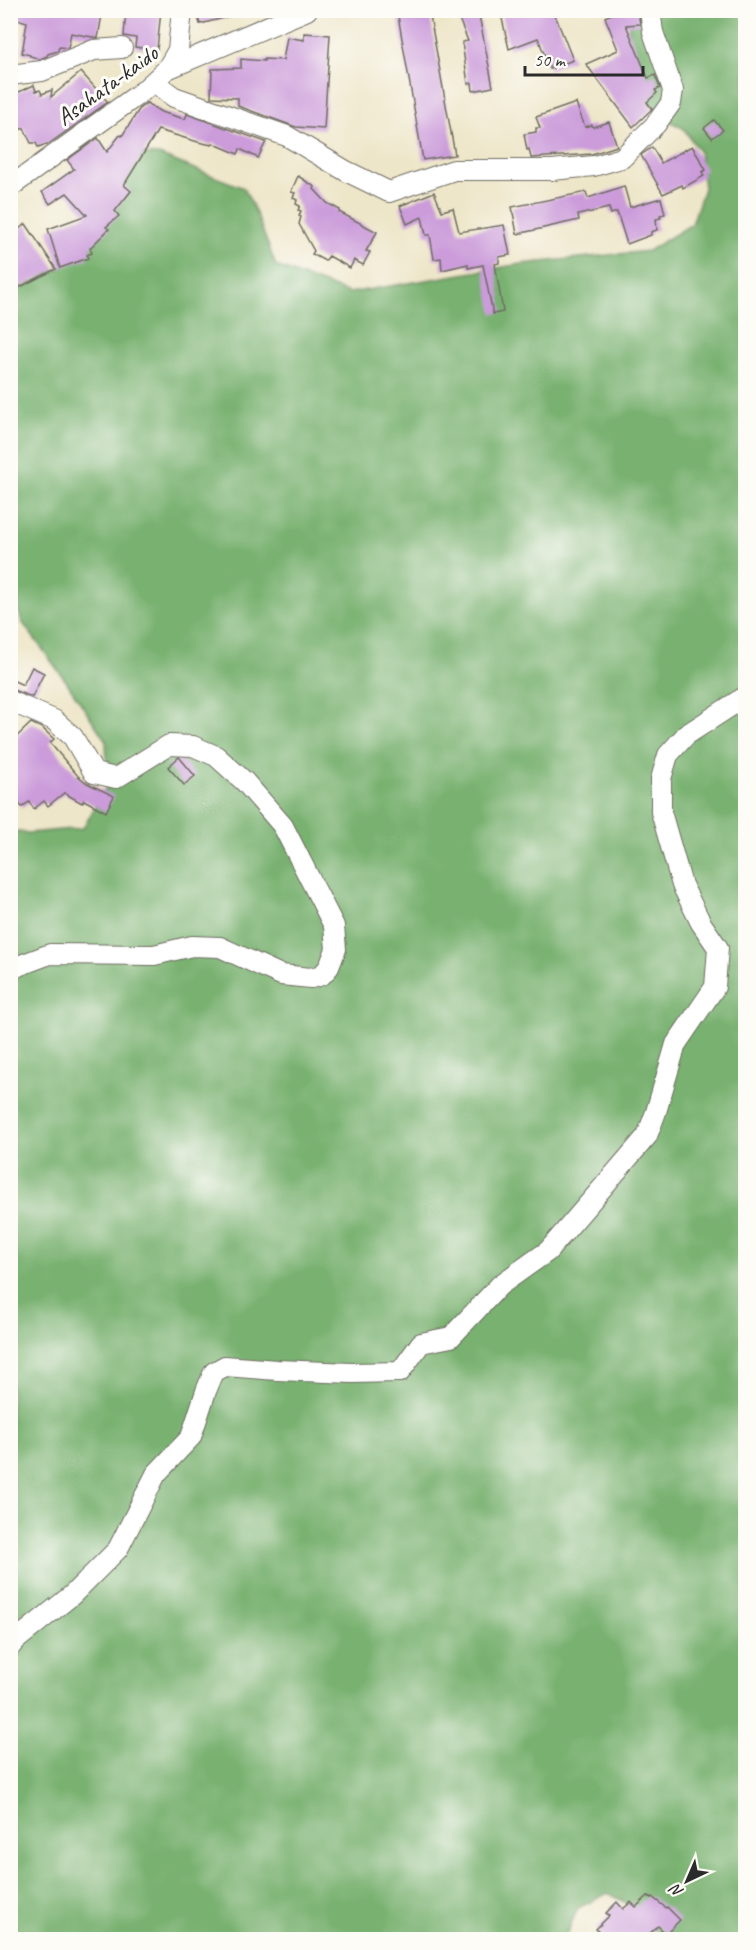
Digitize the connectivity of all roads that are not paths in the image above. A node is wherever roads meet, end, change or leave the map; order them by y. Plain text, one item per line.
1 (182, 10) edge
2 (307, 10) edge
3 (650, 10) edge
4 (122, 48) dead end
5 (10, 75) edge
6 (160, 75) junction
7 (10, 187) edge
8 (746, 696) edge
9 (10, 701) edge
10 (10, 972) edge
11 (10, 1647) edge

1 - 6 street
2 - 6 street, Asahata-kaido
3 - 6 street
4 - 5 street
6 - 7 street, Asahata-kaido
8 - 11 street
9 - 10 street

